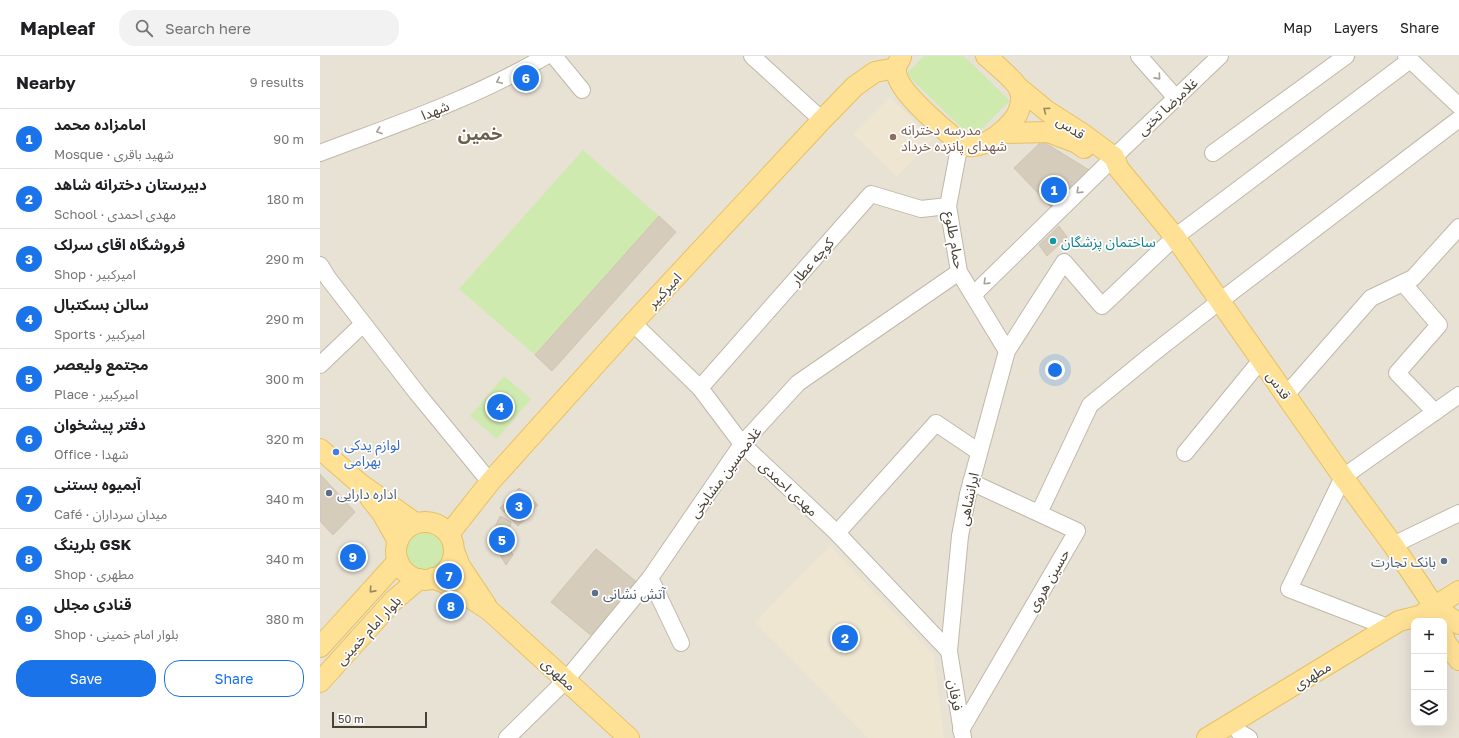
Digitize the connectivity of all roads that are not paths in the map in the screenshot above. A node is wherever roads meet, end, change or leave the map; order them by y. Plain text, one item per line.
1 (546, 56) edge
2 (554, 56) edge
3 (752, 56) edge
4 (986, 56) edge
5 (1139, 56) edge
6 (1220, 56) edge
7 (1346, 56) edge
8 (1408, 58) edge
9 (522, 62) edge
10 (899, 62) edge
11 (1019, 88) junction
12 (582, 90) dead end
13 (1176, 98) junction
14 (1459, 106) edge
15 (1459, 119) edge
16 (822, 120) junction
17 (1000, 133) junction
18 (960, 142) junction
19 (320, 153) edge
20 (1213, 154) dead end
21 (1113, 163) junction
22 (948, 206) junction
23 (1459, 227) edge
24 (1175, 237) junction
25 (320, 265) edge
26 (959, 272) junction
27 (1403, 283) junction
28 (973, 295) junction
29 (1220, 301) junction
30 (633, 323) junction
31 (363, 324) junction
32 (1007, 351) junction
33 (1261, 360) junction
34 (320, 365) edge
35 (700, 388) junction
36 (1286, 395) junction
37 (1459, 395) edge
38 (1435, 412) junction
39 (742, 444) junction
40 (320, 449) edge
41 (979, 452) junction
42 (1185, 453) dead end
43 (1344, 477) junction
44 (490, 482) junction
45 (971, 482) junction
46 (359, 484) junction
47 (1039, 513) junction
48 (1459, 513) edge
49 (415, 523) junction
50 (837, 533) junction
51 (398, 541) junction
52 (451, 542) junction
53 (1393, 545) junction
54 (398, 561) junction
55 (650, 578) junction
56 (426, 579) junction
57 (1459, 591) edge
58 (490, 610) junction
59 (1424, 617) edge
60 (1459, 624) edge
61 (1390, 628) junction
62 (681, 643) dead end
63 (1447, 645) edge
64 (320, 647) edge
65 (949, 651) junction
66 (1459, 660) edge
67 (566, 680) junction
68 (320, 682) edge
69 (1237, 733) edge
70 (962, 734) edge
71 (507, 738) edge
72 (629, 738) edge
73 (1208, 738) edge

1 - 9 street, شهدا
2 - 12 street
3 - 16 street
4 - 11 main road, قدس
5 -> 13 street
6 - 13 street, غلامرضا تختی
7 - 20 street
8 - 14 street
8 - 24 street
9 -> 19 street, شهدا
10 - 16 main road, امیرکبیر
10 - 18 main road
11 - 17 main road
21 -> 11 main road, قدس
13 - 21 street, غلامرضا تختی
15 - 29 street
16 - 30 main road, امیرکبیر
17 - 18 main road
17 - 21 main road, قدس
18 - 22 street, حمام طلوع
21 - 24 main road, قدس
21 -> 28 street, غلامرضا تختی
22 - 26 street, حمام طلوع
22 - 35 street, کوچه عطار
23 - 27 street
24 - 29 main road, قدس
24 - 32 street, ایرانشاهی
25 - 31 street
26 - 28 street, حمام طلوع
26 - 39 street, غلامحسین مشایخی
27 - 36 street
27 - 38 street
28 - 32 street, حمام طلوع
29 - 33 main road, قدس
29 - 47 street
30 - 35 street, مهدی احمدی
30 - 44 main road, امیرکبیر
31 - 34 street
31 - 44 street
32 - 41 street, ایرانشاهی
33 - 36 main road, قدس
33 - 42 street
35 - 39 street, مهدی احمدی
36 - 43 main road, قدس
37 - 38 street
38 - 43 street
39 - 50 street, مهدی احمدی
39 - 55 street, غلامحسین مشایخی
40 - 46 main road
41 - 45 street, ایرانشاهی
41 - 50 street
43 - 53 main road, قدس
43 - 61 street
44 - 52 main road, امیرکبیر
45 - 47 street, حسین هروی
45 - 65 street, ایرانشاهی
46 - 49 main road
46 - 51 main road
47 - 70 street, حسین هروی
48 - 53 street
49 - 51 main road
49 - 52 main road
50 - 65 street, مهدی احمدی
51 - 54 main road
52 - 56 main road
52 - 58 main road, مطهری
53 - 59 main road, قدس
54 - 56 main road
54 -> 64 main road, بلوار امام خمینی
55 - 62 street
55 - 67 street, غلامحسین مشایخی
56 - 58 main road, مطهری
56 - 68 main road, بلوار امام خمینی
57 - 59 main road
58 - 67 main road, مطهری
59 - 60 main road
59 - 61 main road, مطهری
59 - 69 main road, مطهری
61 - 69 main road, مطهری
63 - 66 main road
65 - 70 street, فرفان
67 - 71 street, غلامحسین مشایخی
67 - 72 main road, مطهری
69 - 73 main road, مطهری

